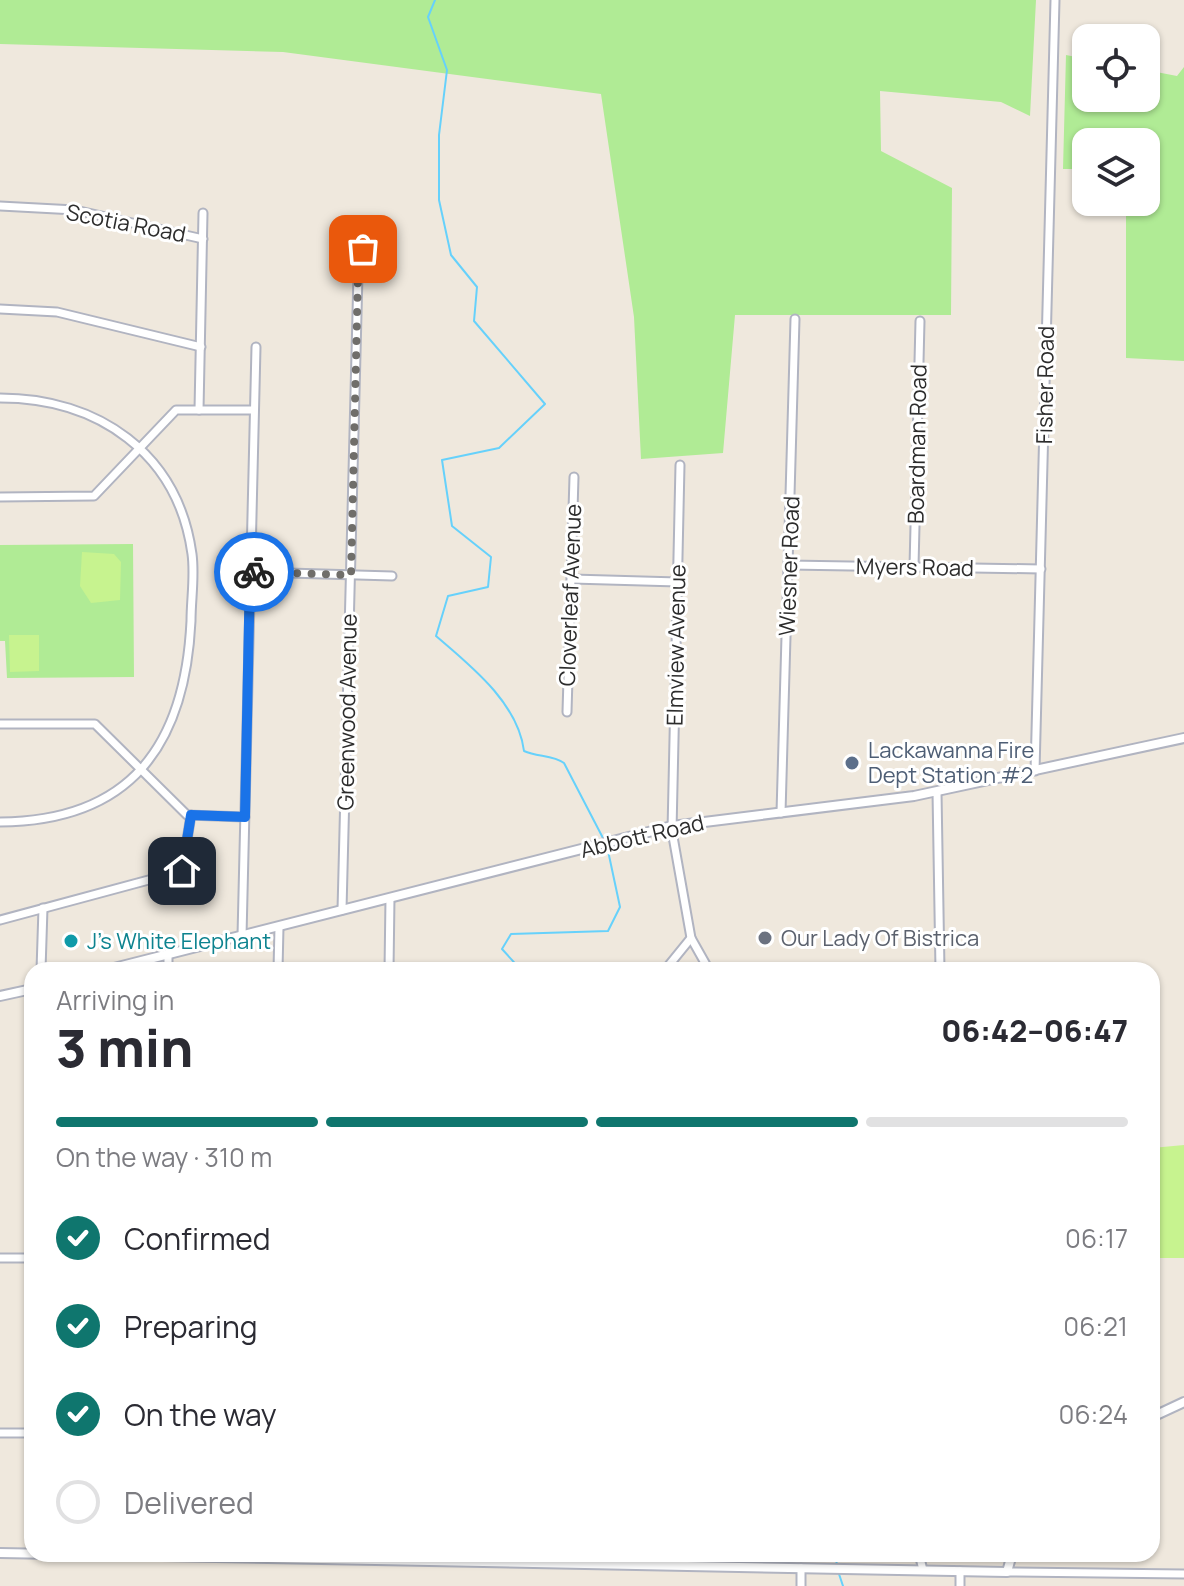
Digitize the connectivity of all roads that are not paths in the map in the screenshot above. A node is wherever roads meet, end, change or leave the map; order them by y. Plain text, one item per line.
1 (1055, 0) edge
2 (0, 206) edge
3 (203, 213) dead end
4 (203, 239) junction
5 (358, 274) dead end
6 (0, 309) edge
7 (795, 319) dead end
8 (920, 321) dead end
9 (201, 347) junction
10 (256, 347) dead end
11 (0, 398) edge
12 (199, 410) junction
13 (253, 410) junction
14 (140, 449) junction
15 (680, 465) dead end
16 (574, 477) dead end
17 (0, 497) edge
18 (789, 565) junction
19 (914, 567) junction
20 (1041, 569) junction
21 (250, 572) junction
22 (351, 575) junction
23 (392, 576) dead end
24 (572, 579) junction
25 (678, 582) junction
26 (567, 712) dead end
27 (0, 724) edge
28 (1184, 738) edge
29 (141, 770) junction
30 (1035, 771) junction
31 (937, 792) junction
32 (781, 813) junction
33 (191, 815) junction
34 (245, 817) junction
35 (0, 822) edge
36 (672, 826) junction
37 (390, 898) junction
38 (41, 909) junction
39 (342, 910) junction
40 (0, 920) edge
41 (279, 927) junction
42 (242, 936) junction
43 (691, 938) junction
44 (168, 954) junction
45 (41, 962) edge
46 (137, 962) edge
47 (168, 962) edge
48 (278, 962) edge
49 (389, 962) edge
50 (672, 962) edge
51 (704, 962) edge
52 (940, 962) edge
53 (24, 991) edge
54 (0, 996) edge
55 (0, 1258) edge
56 (24, 1258) edge
57 (1184, 1402) edge
58 (1160, 1413) edge
59 (0, 1433) edge
60 (24, 1433) edge
61 (0, 1553) edge
62 (24, 1553) edge
63 (571, 1562) edge
64 (921, 1562) edge
65 (1010, 1562) edge
66 (801, 1568) junction
67 (923, 1570) junction
68 (960, 1571) junction
69 (1007, 1572) junction
70 (1184, 1574) edge
71 (801, 1586) edge
72 (960, 1586) edge

1 - 20 street, Fisher Road
2 - 4 street, Scotia Road
3 - 4 street
4 - 9 street
5 - 22 street, Greenwood Avenue
6 - 9 street
7 - 18 street, Wiesner Road
8 - 19 street, Boardman Road
9 - 12 street
10 - 13 street
11 - 14 street
12 - 13 street
12 - 14 street
13 - 21 street
14 - 17 street
14 - 29 street
15 - 25 street, Elmview Avenue
16 - 24 street, Cloverleaf Avenue
18 - 19 street, Myers Road
18 - 32 street, Wiesner Road
19 - 20 street, Myers Road
20 - 30 street, Fisher Road
21 - 22 street
21 - 34 street
22 - 23 street
22 - 39 street, Greenwood Avenue
24 - 25 street
24 - 26 street, Cloverleaf Avenue
25 - 36 street, Elmview Avenue
27 - 29 street
28 - 30 street, Abbott Road
29 - 33 street
29 - 35 street
30 - 31 street, Abbott Road
31 - 32 street, Abbott Road
31 - 52 street
32 - 36 street, Abbott Road
33 - 34 street
33 - 38 street
34 - 42 street
36 - 37 street, Abbott Road
36 - 43 street, Elmview Avenue
37 - 39 street, Abbott Road
37 - 49 street
38 - 40 street
38 - 45 street
39 - 41 street, Abbott Road
41 - 42 street, Abbott Road
41 - 48 street
42 - 44 street, Abbott Road
43 - 50 street
43 - 51 street, Elmview Avenue
44 - 46 street, Abbott Road
44 - 47 street
53 - 54 street
55 - 56 street
57 - 58 street
59 - 60 street
61 - 62 street
63 - 66 street
64 - 67 street
65 - 69 street
66 - 67 street
66 - 71 street
67 - 68 street
68 - 69 street
68 - 72 street
69 - 70 street

